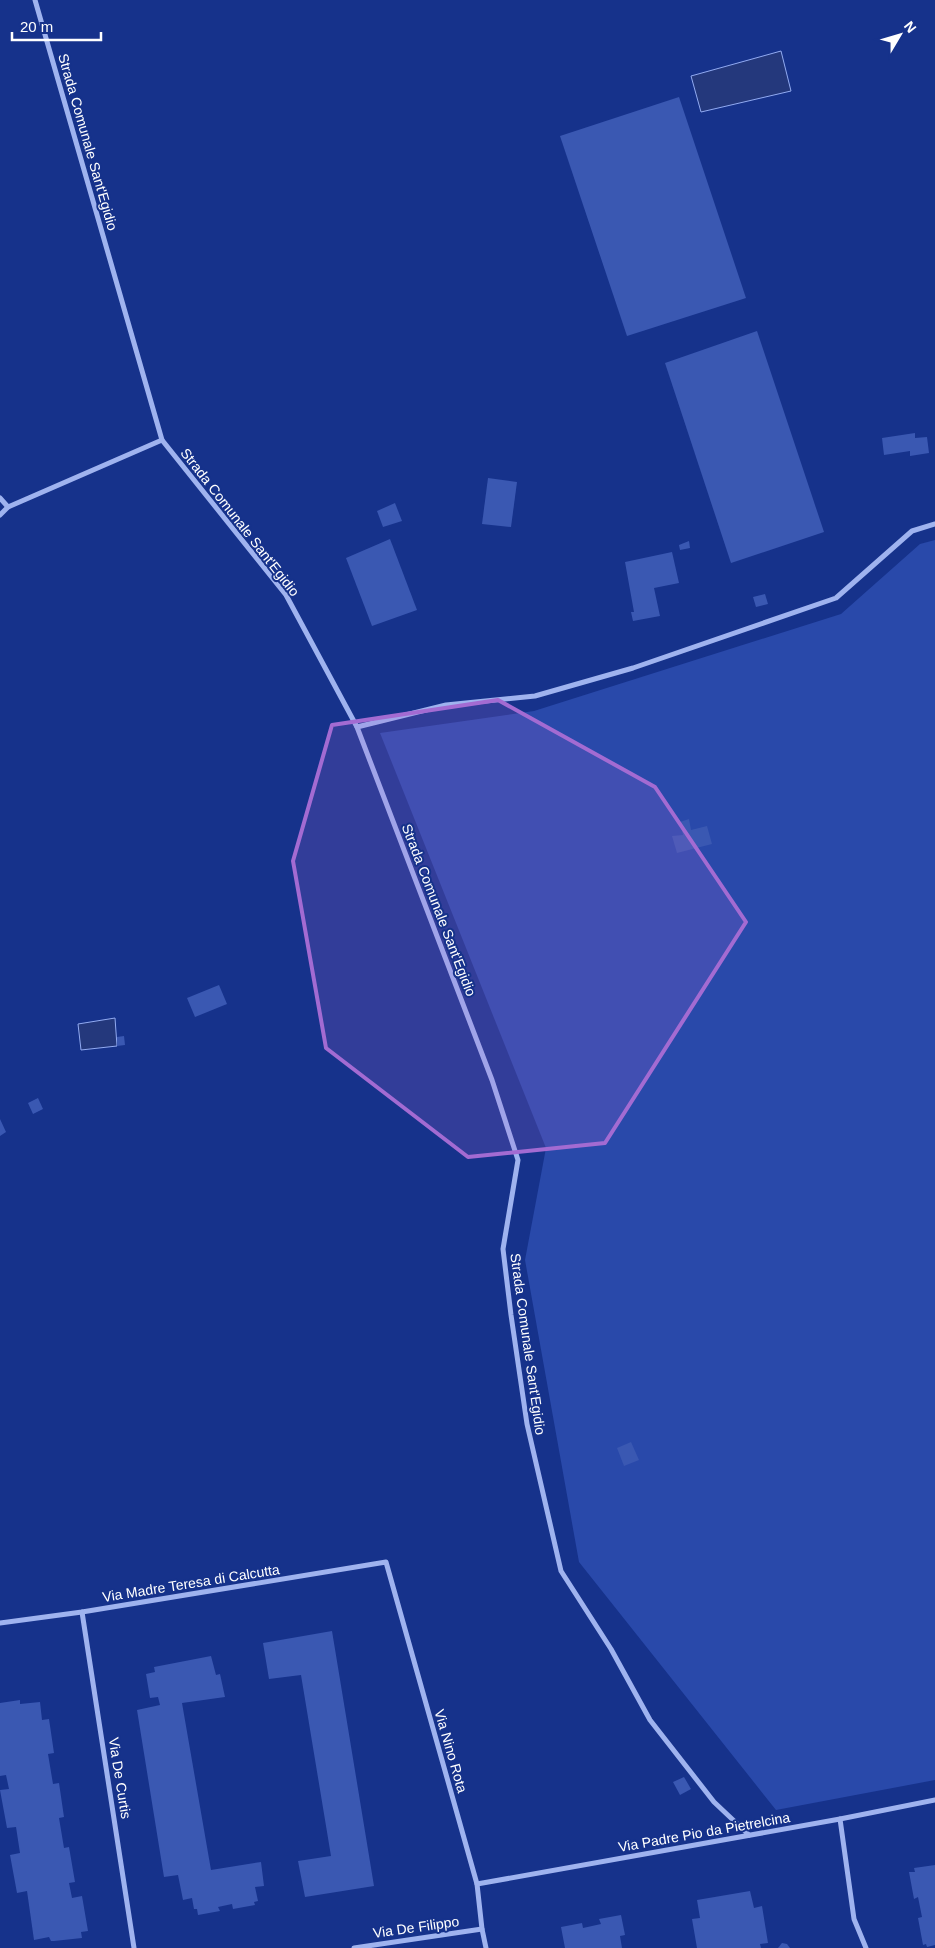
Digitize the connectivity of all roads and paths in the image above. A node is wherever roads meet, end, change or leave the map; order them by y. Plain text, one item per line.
1 (35, 0) edge
2 (162, 440) junction
3 (0, 498) edge
4 (8, 507) junction
5 (0, 515) edge
6 (935, 524) edge
7 (357, 727) junction
8 (386, 1562) joint
9 (82, 1612) junction
10 (0, 1624) edge
11 (935, 1800) edge
12 (840, 1819) junction
13 (750, 1835) junction
14 (477, 1884) junction
15 (482, 1929) junction
16 (134, 1948) edge
17 (354, 1948) edge
18 (486, 1948) edge
19 (866, 1948) edge

1 - 2 street, Strada Comunale Sant'Egidio
2 - 4 street
2 - 7 street, Strada Comunale Sant'Egidio
3 - 4 street
4 - 5 street
6 - 7 street
7 - 13 street, Strada Comunale Sant'Egidio
8 - 9 street, Via Madre Teresa di Calcutta
8 - 14 street, Via Nino Rota
9 - 10 street, Via Madre Teresa di Calcutta
9 - 16 street, Via De Curtis
11 - 12 street, Via Padre Pio da Pietrelcina
12 - 13 street, Via Padre Pio da Pietrelcina
12 - 19 street
13 - 14 street, Via Padre Pio da Pietrelcina
14 - 15 street, Via Nino Rota
15 - 17 street, Via De Filippo
15 - 18 street, Via Nino Rota

